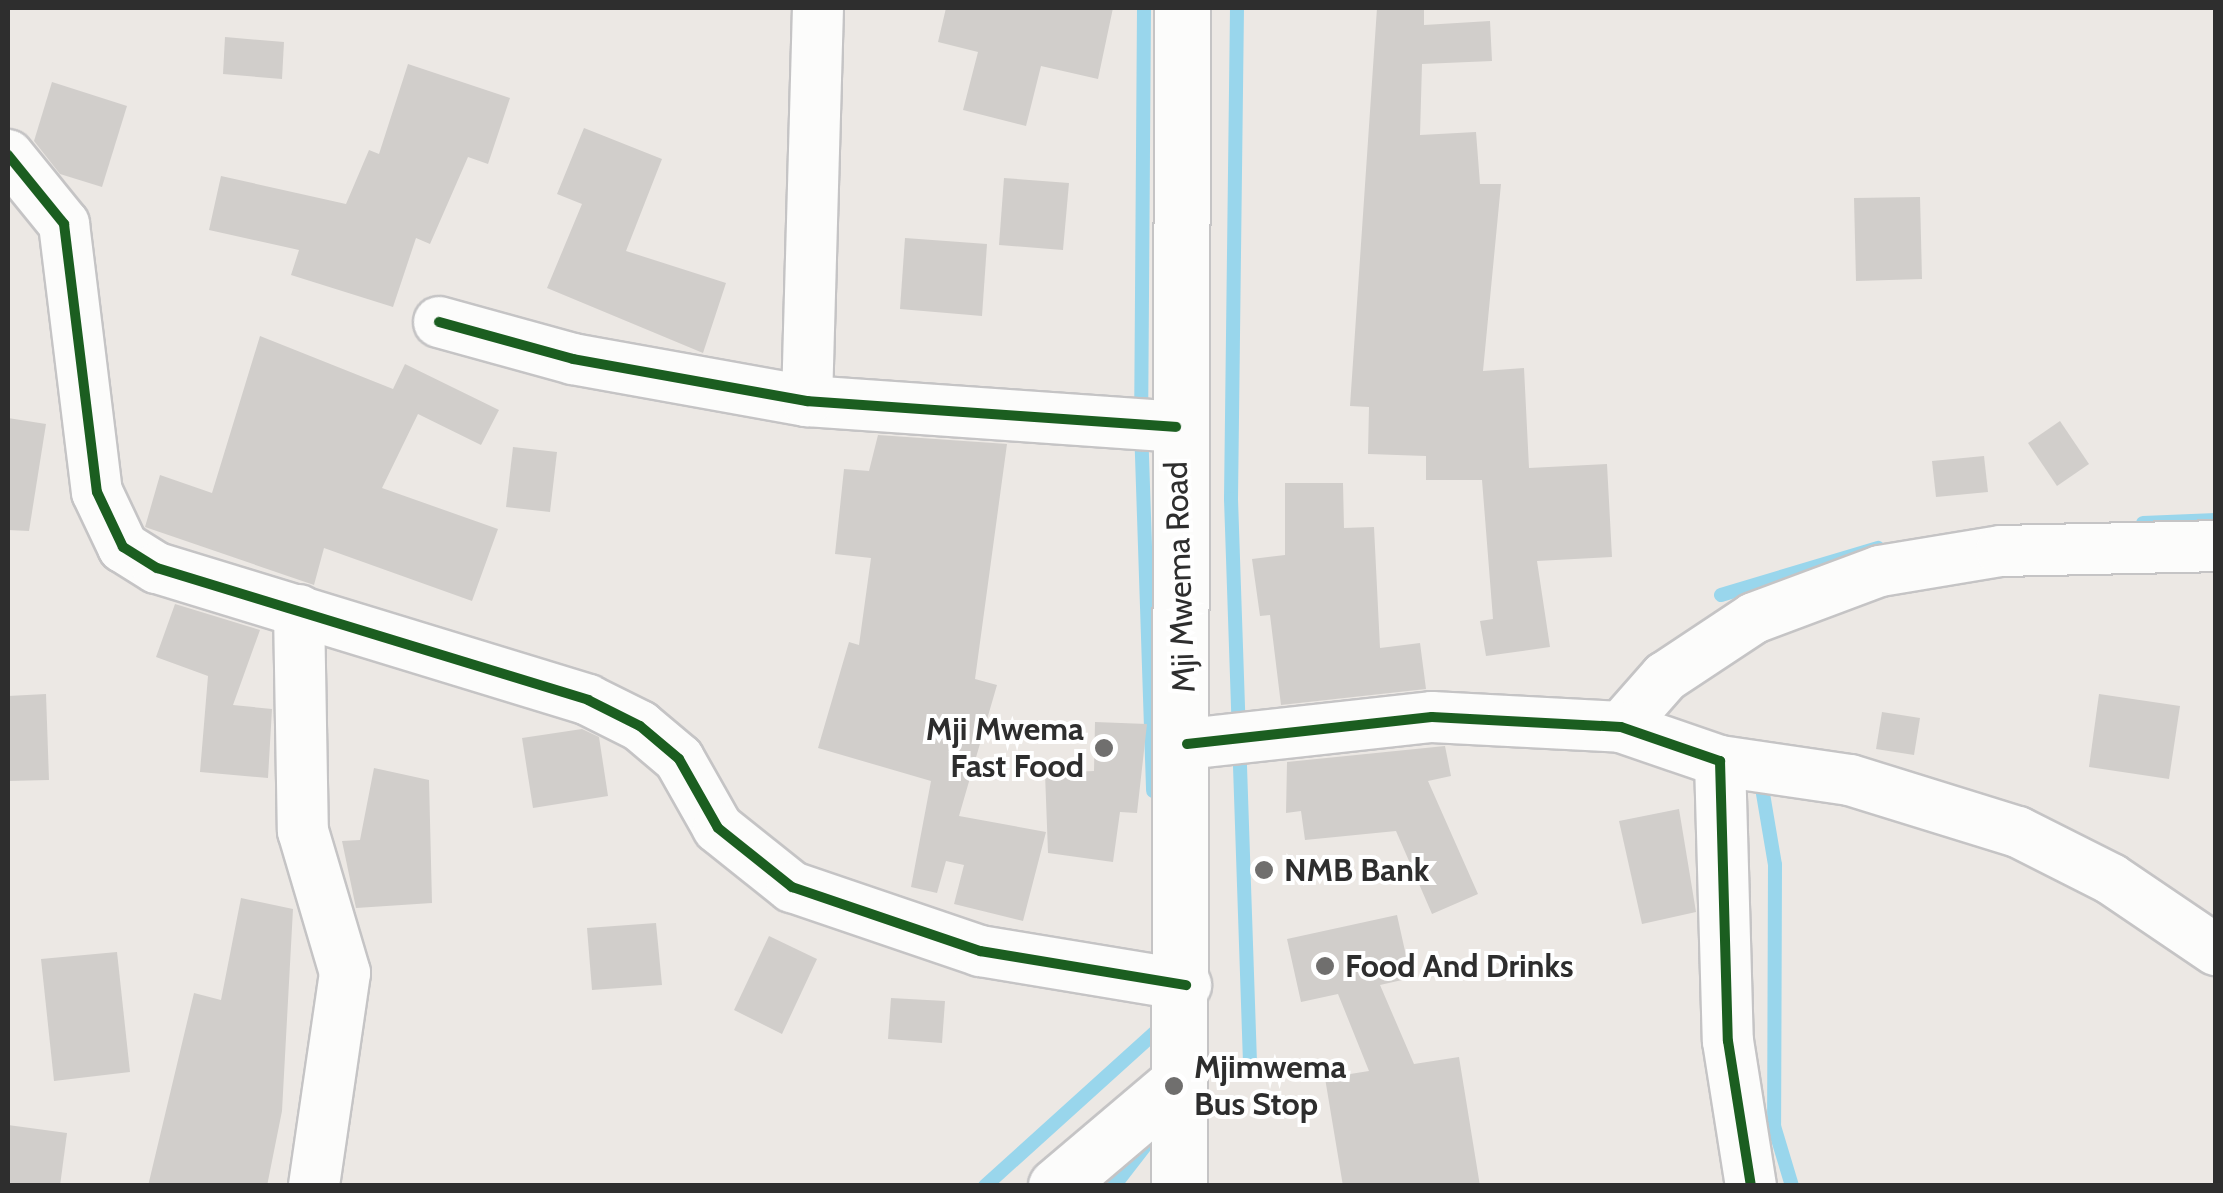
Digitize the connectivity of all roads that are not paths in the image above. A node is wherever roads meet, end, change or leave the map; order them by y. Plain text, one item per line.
1 (818, 8) edge
2 (1182, 8) edge
3 (8, 155) edge
4 (439, 322) dead end
5 (807, 401) junction
6 (1176, 428) junction
7 (2216, 546) edge
8 (300, 610) junction
9 (1621, 728) junction
10 (1187, 744) junction
11 (1720, 762) junction
12 (2216, 950) edge
13 (1186, 984) junction
14 (1174, 1086) junction
15 (314, 1186) edge
16 (1056, 1186) edge
17 (1179, 1186) edge
18 (1751, 1186) edge

1 - 5 street
2 - 6 main road, Mji Mwema Road
3 - 8 street
4 - 5 street
5 - 6 street
6 - 10 main road, Mji Mwema Road
7 - 9 street
8 - 13 street
8 - 15 street
9 - 10 street
9 - 11 street
10 - 13 main road, Mji Mwema Road
11 - 12 street
11 - 18 street
13 - 14 main road, Mji Mwema Road
14 - 16 main road
14 - 17 main road, Mji Mwema Road

